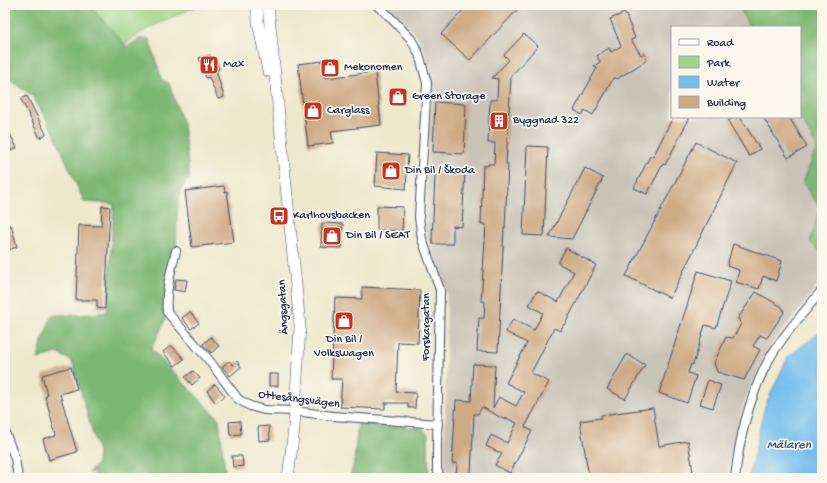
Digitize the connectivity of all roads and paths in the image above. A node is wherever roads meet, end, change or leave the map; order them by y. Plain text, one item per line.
1 (257, 5) edge
2 (268, 5) edge
3 (376, 5) edge
4 (280, 134) junction
5 (176, 251) dead end
6 (822, 290) edge
7 (295, 411) junction
8 (438, 424) junction
9 (5, 432) edge
10 (18, 478) edge
11 (288, 478) edge
12 (440, 478) edge
13 (735, 478) edge

1 - 4 main road, Ängsgatan
2 - 4 main road, Ängsgatan
3 - 8 street, Forskargatan
4 - 7 main road, Ängsgatan
5 - 7 street, Ottesångsvägen
6 - 13 street
7 - 8 street, Ottesångsvägen
7 - 11 main road, Ängsgatan
8 - 12 street, Forskargatan
9 - 10 street

